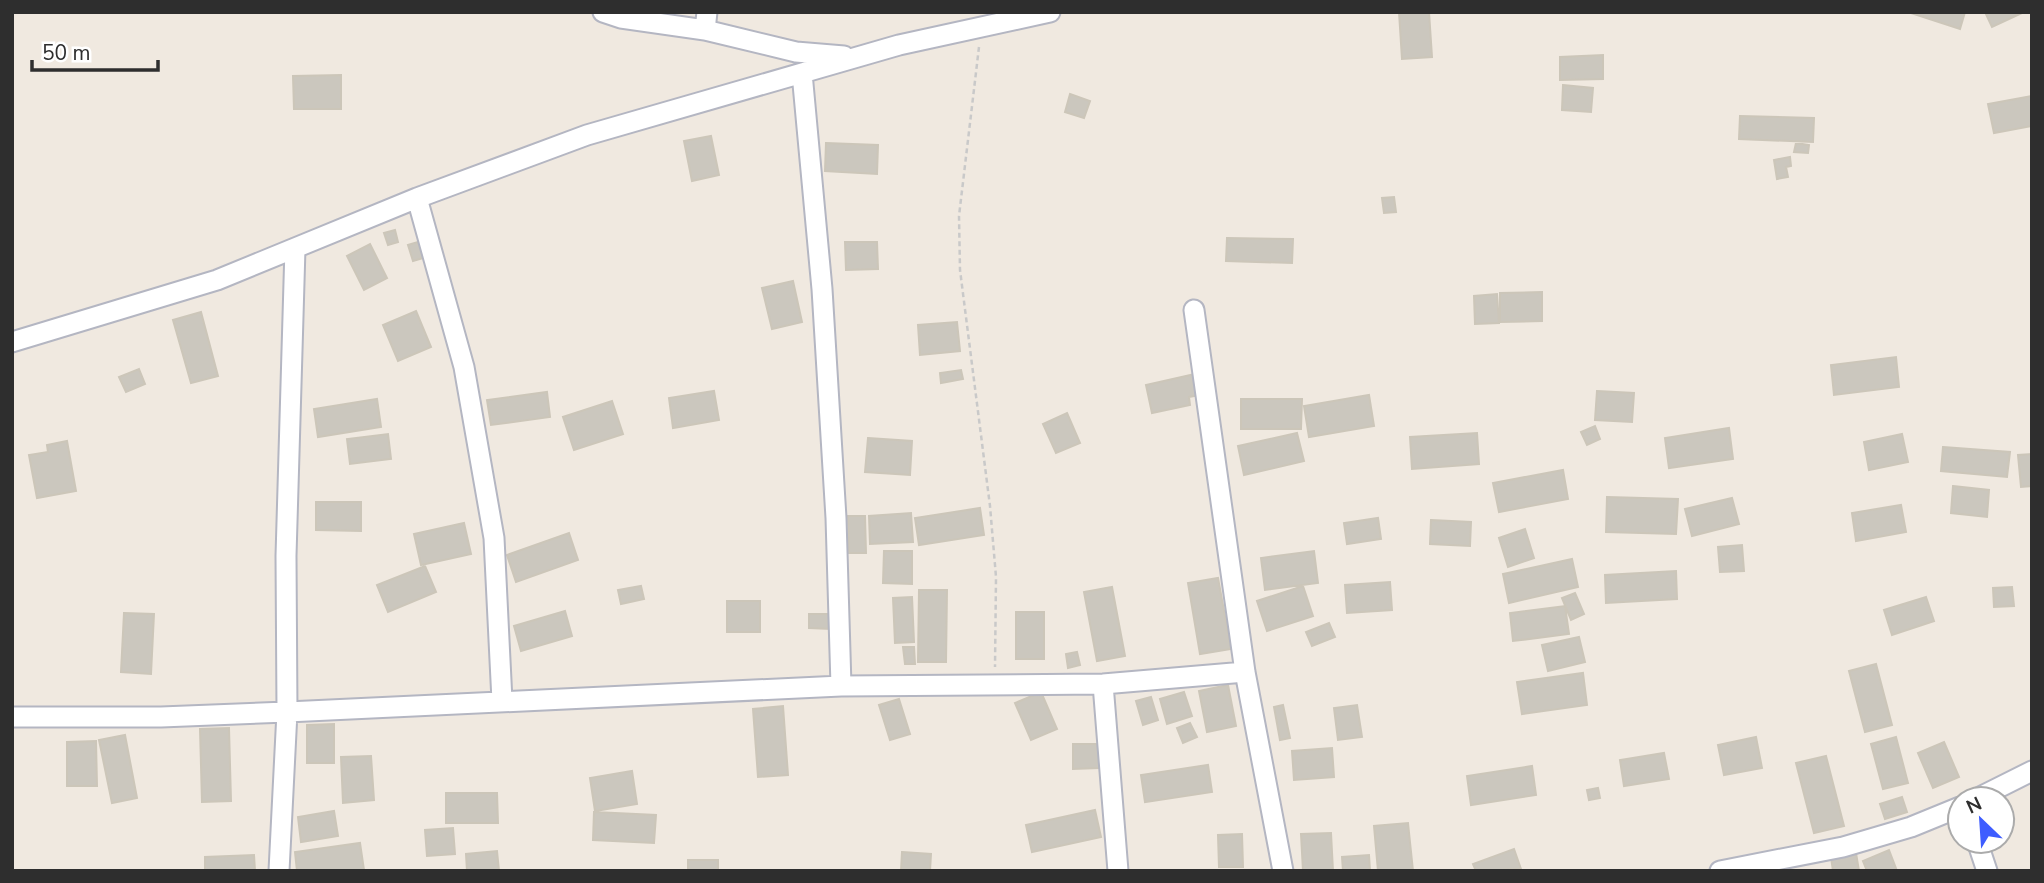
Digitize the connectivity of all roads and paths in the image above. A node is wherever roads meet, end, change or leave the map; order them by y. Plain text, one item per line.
1 (603, 12) edge
2 (1050, 12) edge
3 (706, 21) edge
4 (982, 27) junction
5 (855, 57) junction
6 (802, 73) junction
7 (417, 198) junction
8 (295, 248) junction
9 (1194, 310) dead end
10 (12, 342) edge
11 (1245, 672) junction
12 (1103, 684) junction
13 (995, 685) junction
14 (841, 686) junction
15 (502, 701) junction
16 (287, 712) junction
17 (12, 717) edge
18 (2032, 771) edge
19 (2004, 785) edge
20 (1946, 813) edge
21 (279, 871) edge
22 (1118, 871) edge
23 (1283, 871) edge
24 (1720, 871) edge

1 - 3 street
2 - 4 street
3 - 5 street
4 - 5 street
4 - 13 path
5 - 6 street
6 - 7 street
6 - 14 street
7 - 8 street
7 - 15 street
8 - 10 street
8 - 16 street
9 - 11 street
11 - 12 street
11 - 23 street
12 - 13 street
12 - 22 street
13 - 14 street
14 - 15 street
15 - 16 street
16 - 17 street
16 - 21 street
18 - 19 street
20 - 24 street

